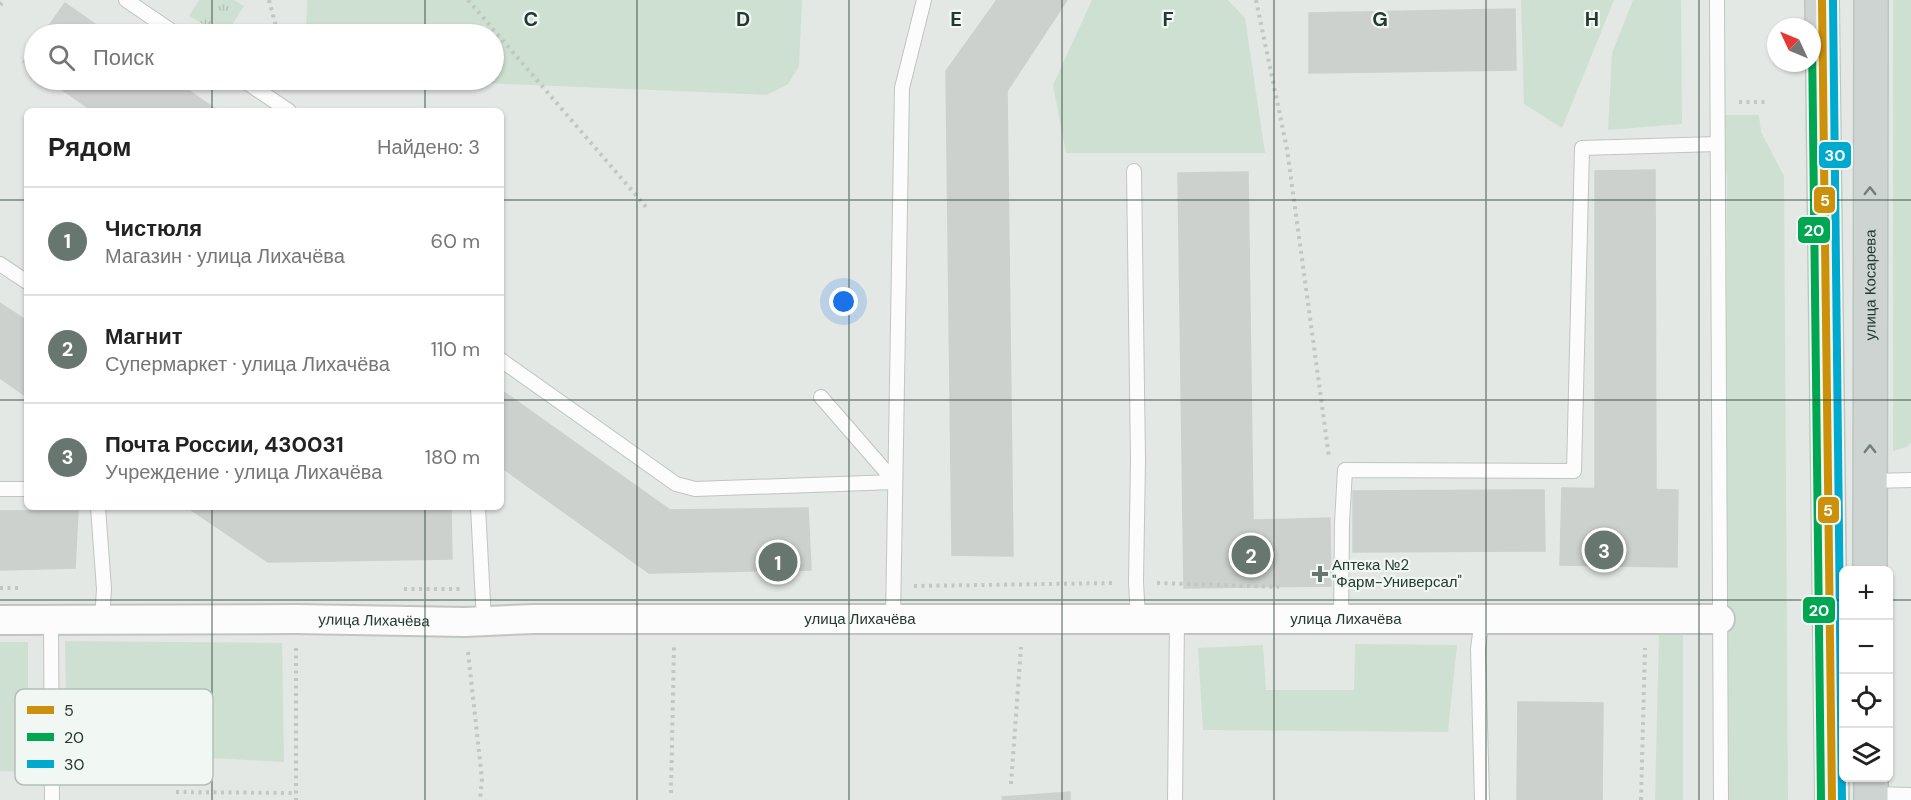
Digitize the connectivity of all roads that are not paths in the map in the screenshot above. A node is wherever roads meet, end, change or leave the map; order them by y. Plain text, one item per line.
1 (126, 0) edge
2 (924, 0) edge
3 (1717, 0) edge
4 (1822, 0) edge
5 (1871, 0) edge
6 (161, 24) edge
7 (258, 90) edge
8 (285, 108) edge
9 (1718, 144) junction
10 (1134, 171) dead end
11 (0, 264) edge
12 (24, 280) edge
13 (504, 362) edge
14 (822, 397) dead end
15 (1911, 480) edge
16 (1870, 481) junction
17 (895, 483) junction
18 (0, 489) edge
19 (24, 489) edge
20 (98, 510) edge
21 (478, 510) edge
22 (1870, 566) edge
23 (893, 619) junction
24 (1138, 619) junction
25 (1177, 619) junction
26 (1341, 619) junction
27 (1482, 619) junction
28 (1720, 619) junction
29 (0, 620) edge
30 (51, 620) junction
31 (102, 620) junction
32 (474, 622) junction
33 (51, 689) edge
34 (52, 785) edge
35 (1871, 790) edge
36 (1911, 795) edge
37 (52, 800) edge
38 (1175, 800) edge
39 (1482, 800) edge
40 (1721, 800) edge
41 (1832, 800) edge

1 - 6 lane
2 - 17 lane
3 - 9 lane
4 - 41 main road
16 -> 5 main road, улица Косарева
7 - 8 lane
9 - 26 lane
9 - 28 lane
10 - 24 lane
11 - 12 lane
13 - 17 lane
14 - 17 lane
15 - 16 lane
16 - 22 main road, улица Косарева
17 - 23 lane
18 - 19 lane
20 - 31 lane
21 - 32 lane
23 - 24 street, улица Лихачёва
23 - 32 street, улица Лихачёва
24 - 25 street, улица Лихачёва
25 - 26 street, улица Лихачёва
25 - 38 lane
26 - 27 street, улица Лихачёва
27 - 28 street, улица Лихачёва
27 - 39 lane
28 - 40 lane
29 - 30 street, улица Лихачёва
30 - 31 street, улица Лихачёва
30 - 33 lane
31 - 32 street, улица Лихачёва
34 - 37 lane
35 - 36 lane

